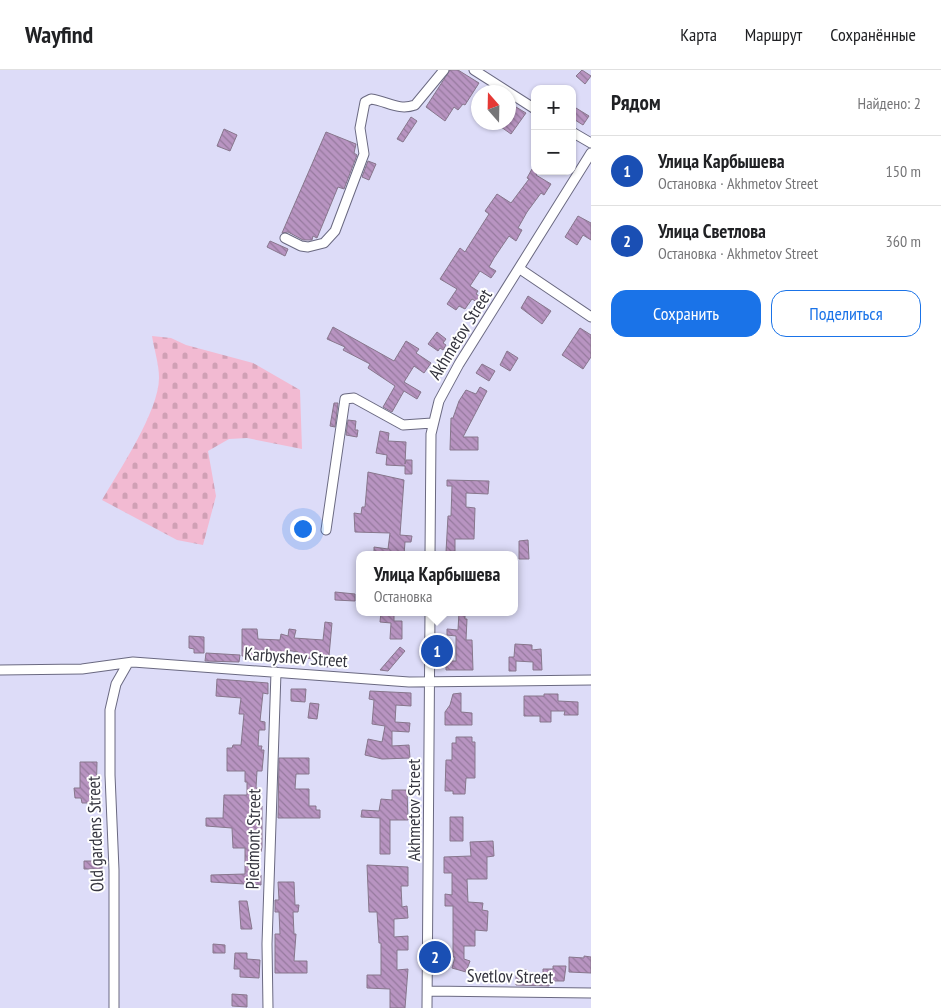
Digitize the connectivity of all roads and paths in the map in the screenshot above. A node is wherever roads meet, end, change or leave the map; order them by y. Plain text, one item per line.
1 (444, 70) edge
2 (474, 70) edge
3 (531, 106) edge
4 (576, 134) edge
5 (591, 143) edge
6 (591, 154) edge
7 (285, 238) dead end
8 (520, 269) junction
9 (591, 317) edge
10 (432, 422) junction
11 (326, 530) dead end
12 (430, 551) edge
13 (430, 616) edge
14 (128, 663) junction
15 (0, 670) edge
16 (276, 672) junction
17 (591, 680) edge
18 (430, 682) junction
19 (428, 991) junction
20 (591, 994) edge
21 (114, 1008) edge
22 (268, 1008) edge
23 (427, 1008) edge

1 - 7 street
2 - 3 street
4 - 5 street
6 - 8 street, Akhmetov Street
8 - 9 street
8 - 10 street, Akhmetov Street
10 - 11 street
10 - 12 street, Akhmetov Street
13 - 18 street, Akhmetov Street
14 - 15 street, Karbyshev Street
14 - 16 street, Karbyshev Street
14 - 21 street, Old gardens Street
16 - 18 street, Karbyshev Street
16 - 22 street, Piedmont Street
17 - 18 street, Karbyshev Street
18 - 19 street, Akhmetov Street
19 - 20 street, Svetlov Street
19 - 23 street, Akhmetov Street

